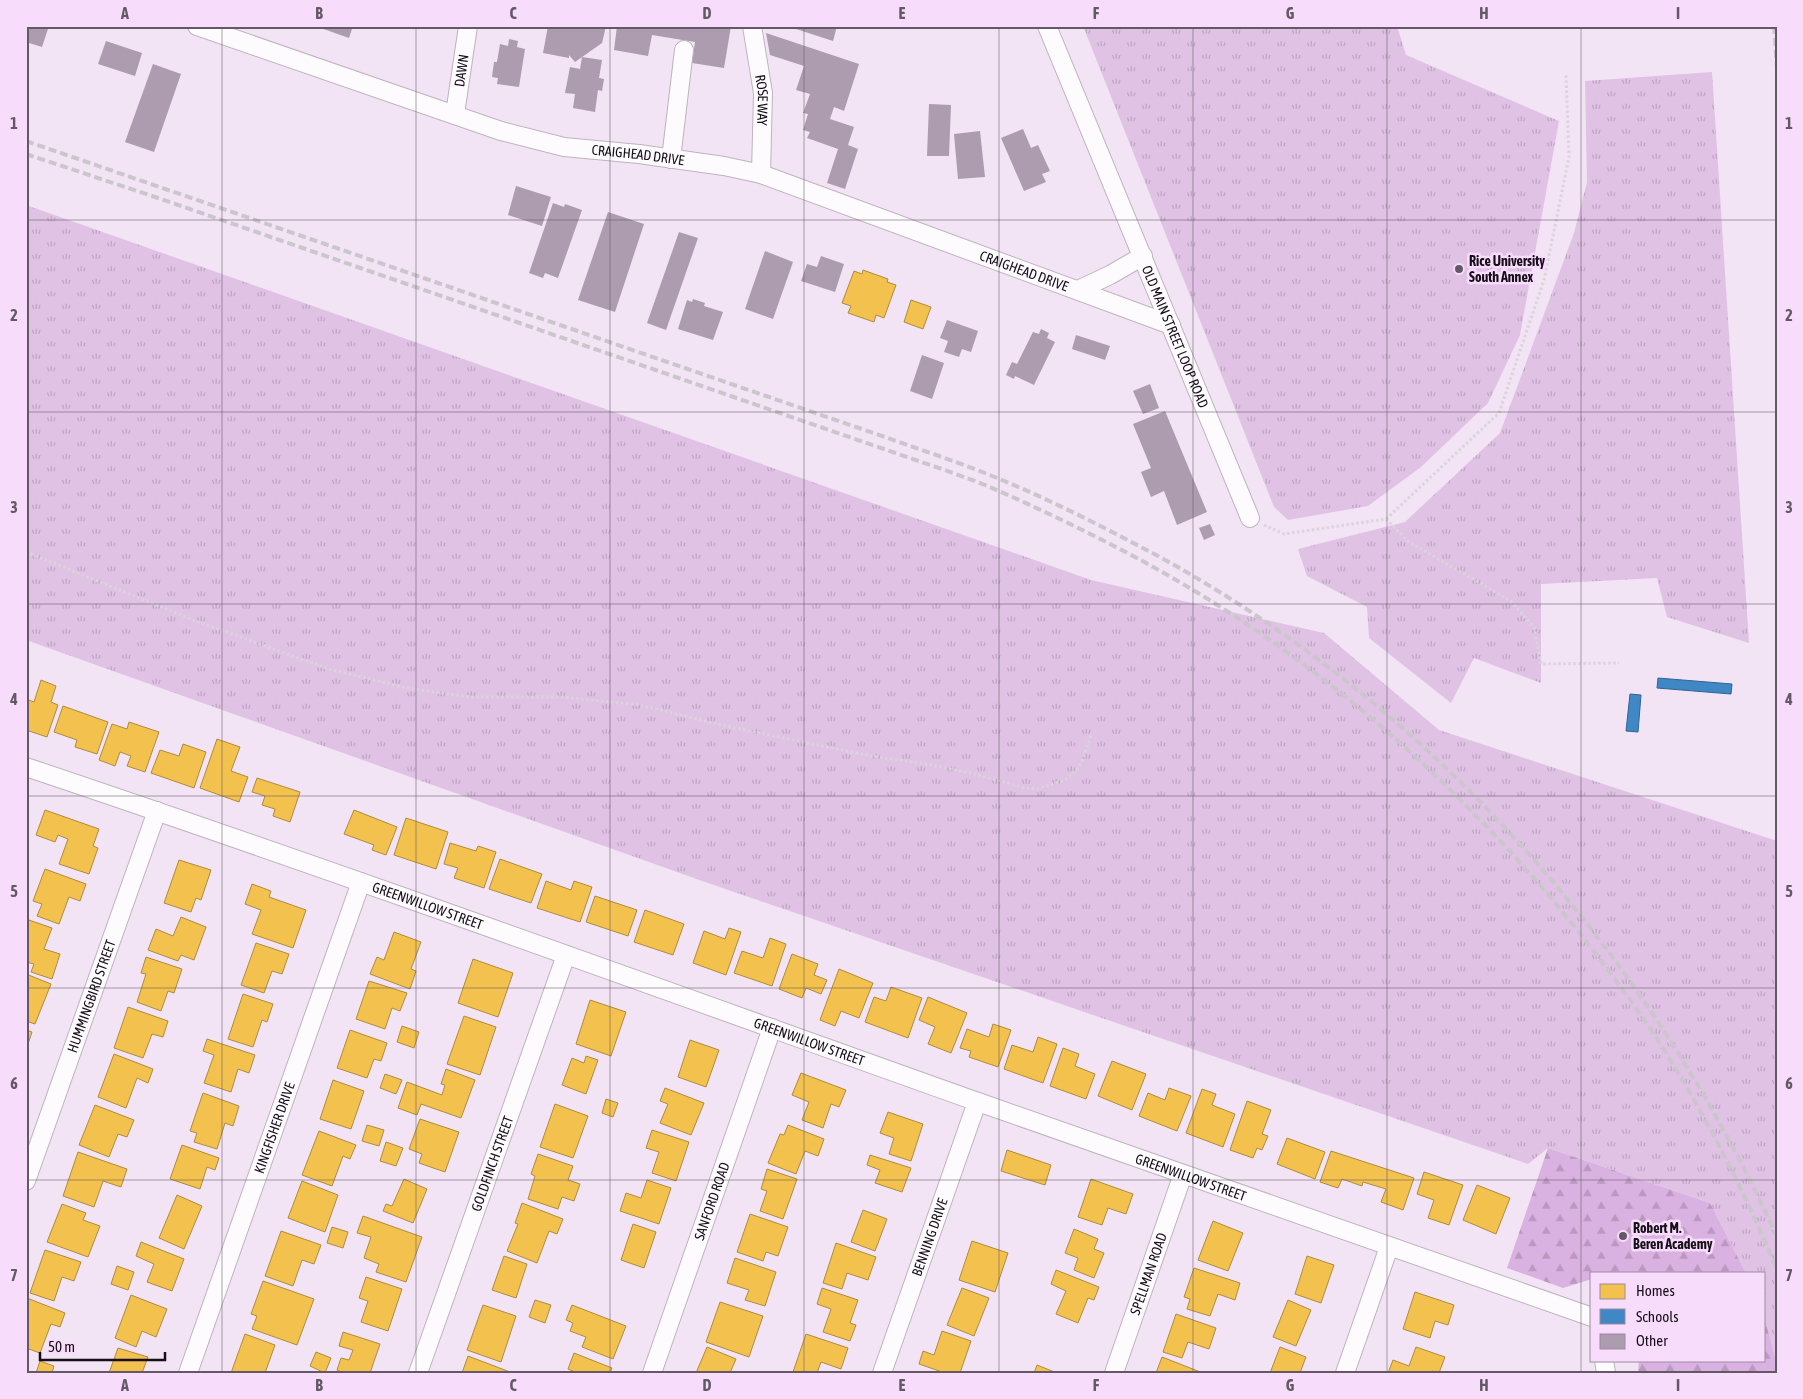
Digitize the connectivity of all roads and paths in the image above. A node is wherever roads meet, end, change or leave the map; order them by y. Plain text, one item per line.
1 (197, 26) edge
2 (468, 26) edge
3 (752, 26) edge
4 (1047, 26) edge
5 (684, 50) dead end
6 (1566, 75) dead end
7 (455, 114) junction
8 (671, 159) junction
9 (761, 174) junction
10 (1143, 256) junction
11 (1078, 290) junction
12 (1171, 325) junction
13 (1250, 518) joint
14 (1386, 519) junction
15 (26, 552) edge
16 (1619, 664) dead end
17 (1091, 736) dead end
18 (26, 767) edge
19 (157, 811) junction
20 (361, 882) junction
21 (566, 955) junction
22 (772, 1028) junction
23 (977, 1102) junction
24 (1183, 1174) junction
25 (26, 1181) edge
26 (1389, 1247) junction
27 (1590, 1317) edge
28 (188, 1373) edge
29 (418, 1373) edge
30 (652, 1373) edge
31 (882, 1373) edge
32 (1114, 1373) edge
33 (1345, 1373) edge

1 - 7 street, CRAIGHEAD DRIVE
2 - 7 street, DAWN
3 - 9 street, ROSE WAY
4 - 10 street, OLD MAIN STREET LOOP ROAD
5 - 8 street
6 - 14 path
7 - 8 street, CRAIGHEAD DRIVE
8 - 9 street, CRAIGHEAD DRIVE
9 - 11 street, CRAIGHEAD DRIVE
10 - 11 street, CRAIGHEAD DRIVE
10 - 12 street, OLD MAIN STREET LOOP ROAD
11 - 12 street, CRAIGHEAD DRIVE
12 - 13 street, OLD MAIN STREET LOOP ROAD
13 - 14 path
14 - 16 path
15 - 17 path
18 - 19 street, GREENWILLOW STREET
19 - 20 street, GREENWILLOW STREET
19 - 25 street, HUMMINGBIRD STREET
20 - 21 street, GREENWILLOW STREET
20 - 28 street, KINGFISHER DRIVE
21 - 22 street, GREENWILLOW STREET
21 - 29 street, GOLDFINCH STREET
22 - 23 street, GREENWILLOW STREET
22 - 30 street, SANFORD ROAD
23 - 24 street, GREENWILLOW STREET
23 - 31 street, BENNING DRIVE
24 - 26 street, GREENWILLOW STREET
24 - 32 street, SPELLMAN ROAD
26 - 27 street, GREENWILLOW STREET
26 - 33 street

